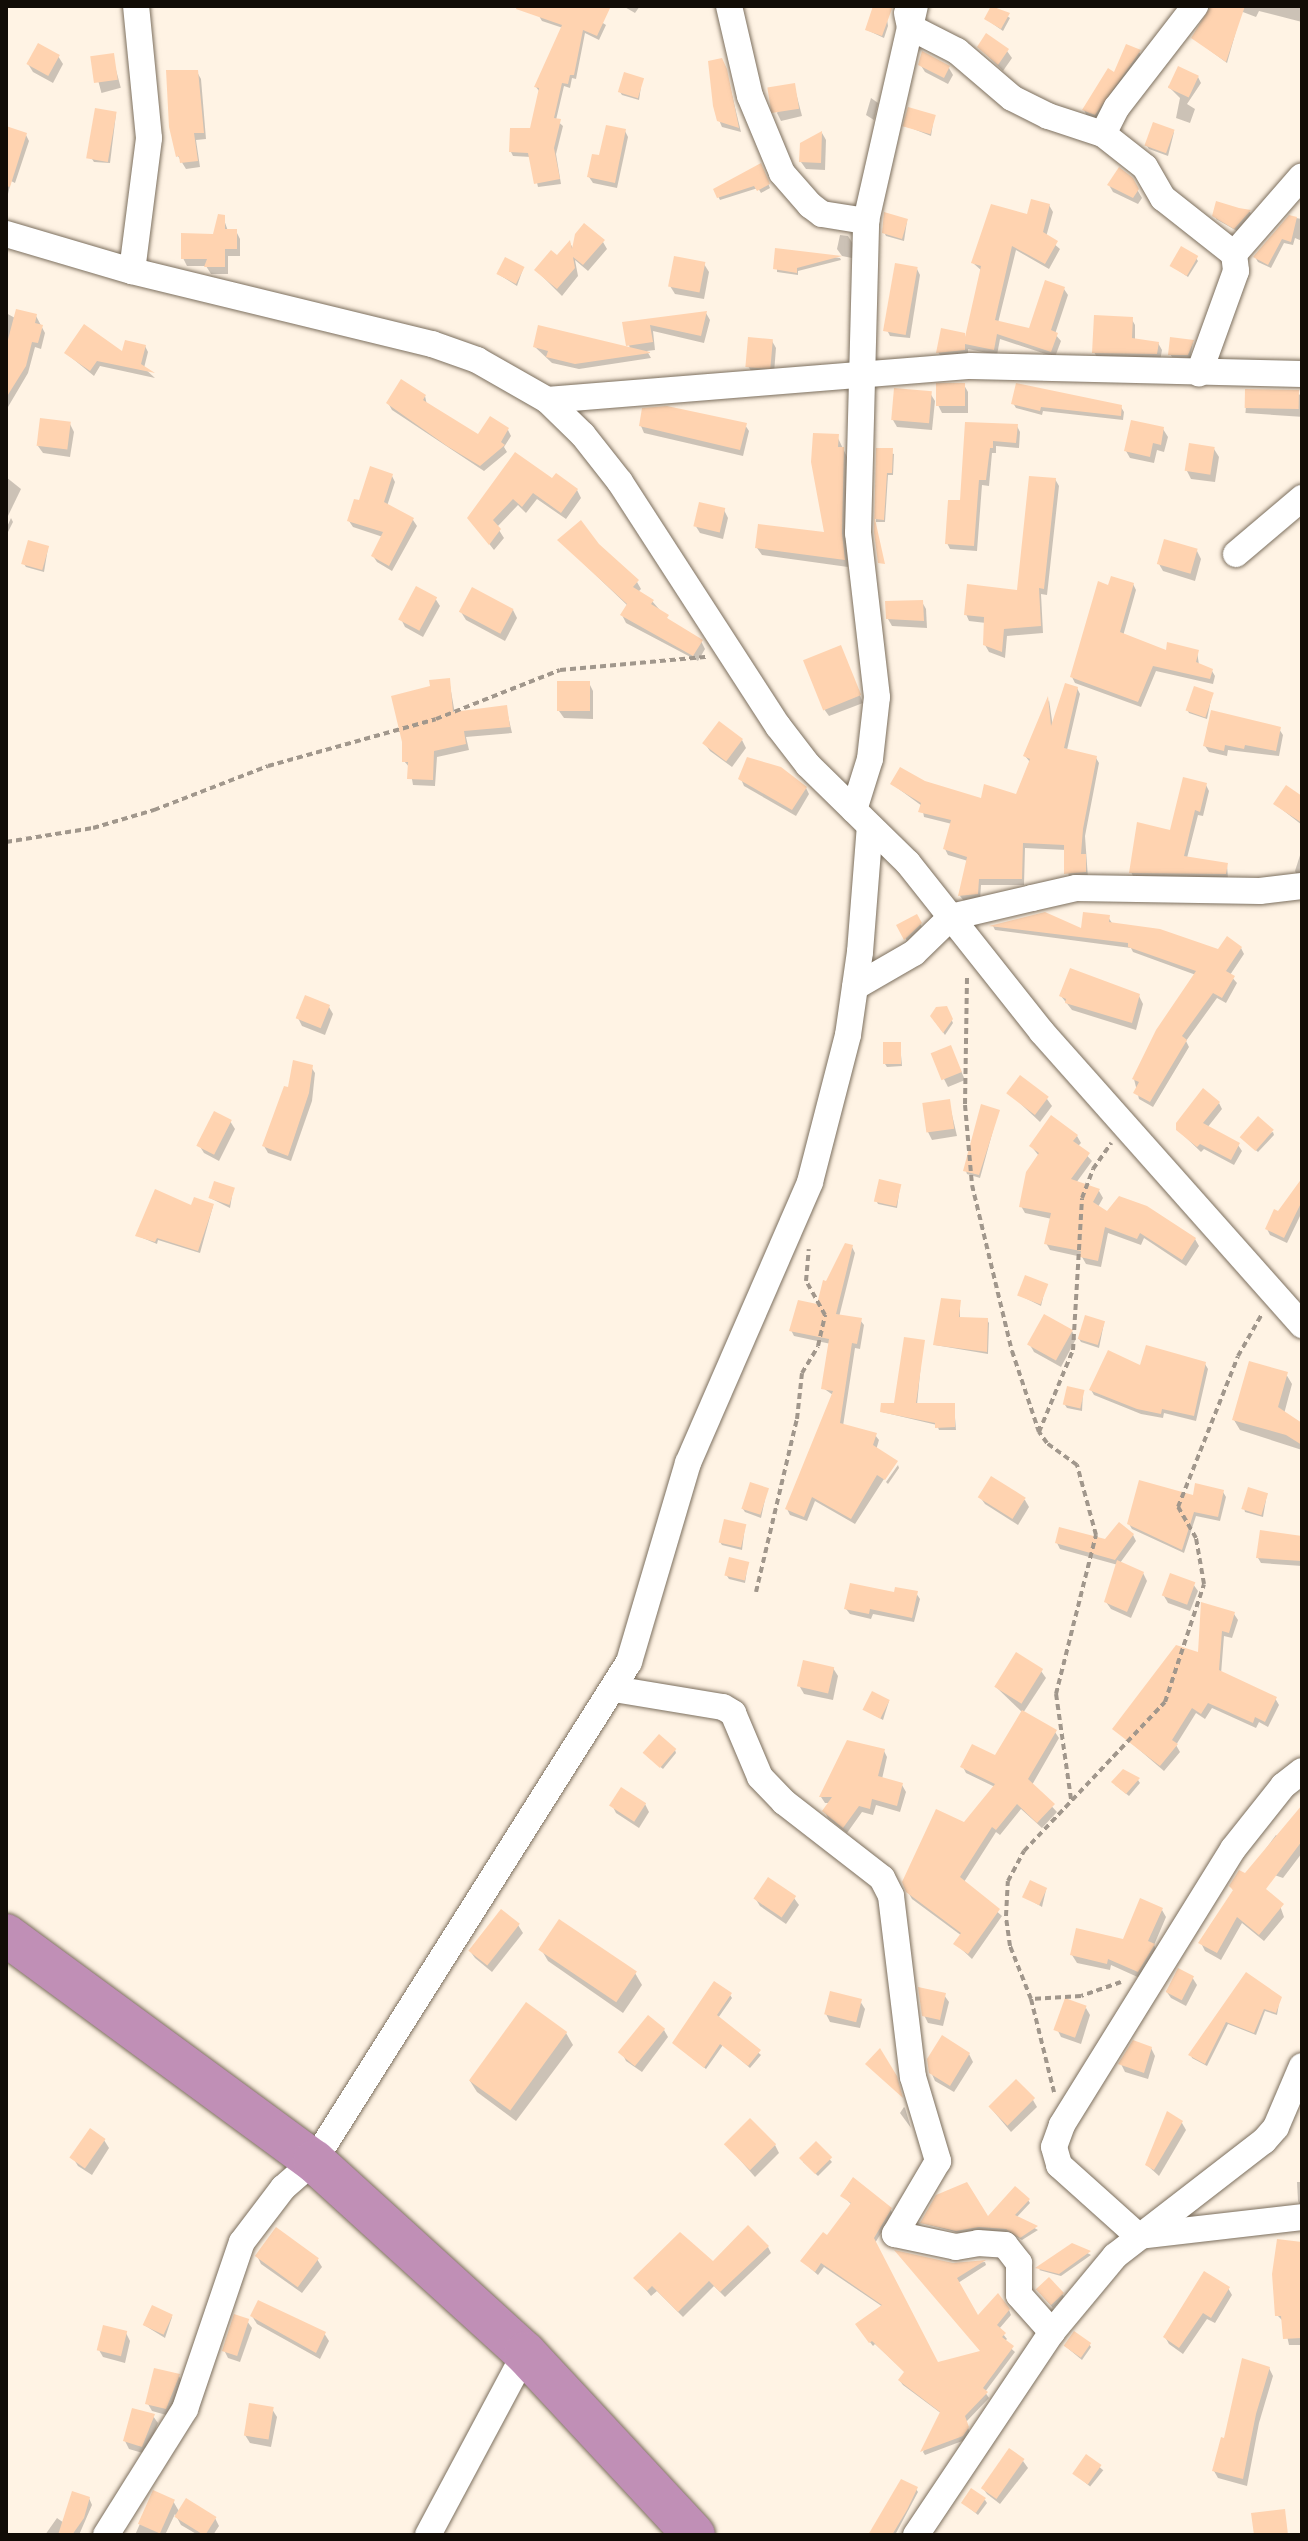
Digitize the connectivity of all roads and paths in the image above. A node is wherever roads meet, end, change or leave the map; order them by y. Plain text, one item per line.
1 (136, 6) edge
2 (729, 6) edge
3 (1195, 6) edge
4 (911, 13) edge
5 (1103, 134) junction
6 (1302, 176) edge
7 (866, 221) junction
8 (6, 234) edge
9 (1234, 254) junction
10 (132, 271) junction
11 (1199, 373) junction
12 (1302, 374) edge
13 (864, 376) junction
14 (547, 400) junction
15 (1302, 498) edge
16 (1236, 554) dead end
17 (731, 655) junction
18 (862, 818) junction
19 (6, 842) edge
20 (1302, 886) edge
21 (951, 917) junction
22 (968, 940) junction
23 (855, 987) junction
24 (1127, 1129) junction
25 (809, 1241) dead end
26 (1274, 1292) junction
27 (1302, 1325) edge
28 (1039, 1432) junction
29 (756, 1592) dead end
30 (614, 1689) junction
31 (1302, 1771) edge
32 (1071, 1799) junction
33 (6, 1935) edge
34 (1157, 1969) junction
35 (1031, 1999) junction
36 (1302, 2066) edge
37 (1302, 2118) edge
38 (1062, 2125) junction
39 (1276, 2127) junction
40 (314, 2161) junction
41 (1302, 2217) edge
42 (1138, 2236) junction
43 (1052, 2332) junction
44 (525, 2353) junction
45 (106, 2535) edge
46 (428, 2535) edge
47 (694, 2535) edge
48 (916, 2535) edge

1 - 10 street
2 - 7 street
3 - 5 street
4 - 5 street
4 - 7 street
5 - 9 street
6 - 9 street
7 - 13 street
8 - 10 street
9 - 11 street
10 - 14 street
11 - 12 street
11 - 13 street
13 - 14 street
13 - 18 street
14 - 17 street
15 - 16 street
17 - 18 street
17 - 19 path
18 - 21 street
18 - 23 street
20 - 21 street
21 - 22 street
21 - 23 street
22 - 24 street
22 - 28 path
23 - 30 street
24 - 26 street
24 - 28 path
25 - 29 path
26 - 27 street
26 - 32 path
28 - 32 path
30 - 40 street
30 - 43 street
31 - 34 street
32 - 35 path
33 - 40 highway
34 - 35 path
34 - 38 street
35 - 38 path
36 - 39 street
37 - 39 street
38 - 42 street
39 - 42 street
40 - 44 highway
40 - 45 street
41 - 42 street
42 - 43 street
43 - 48 street
44 - 46 street
44 - 47 highway

